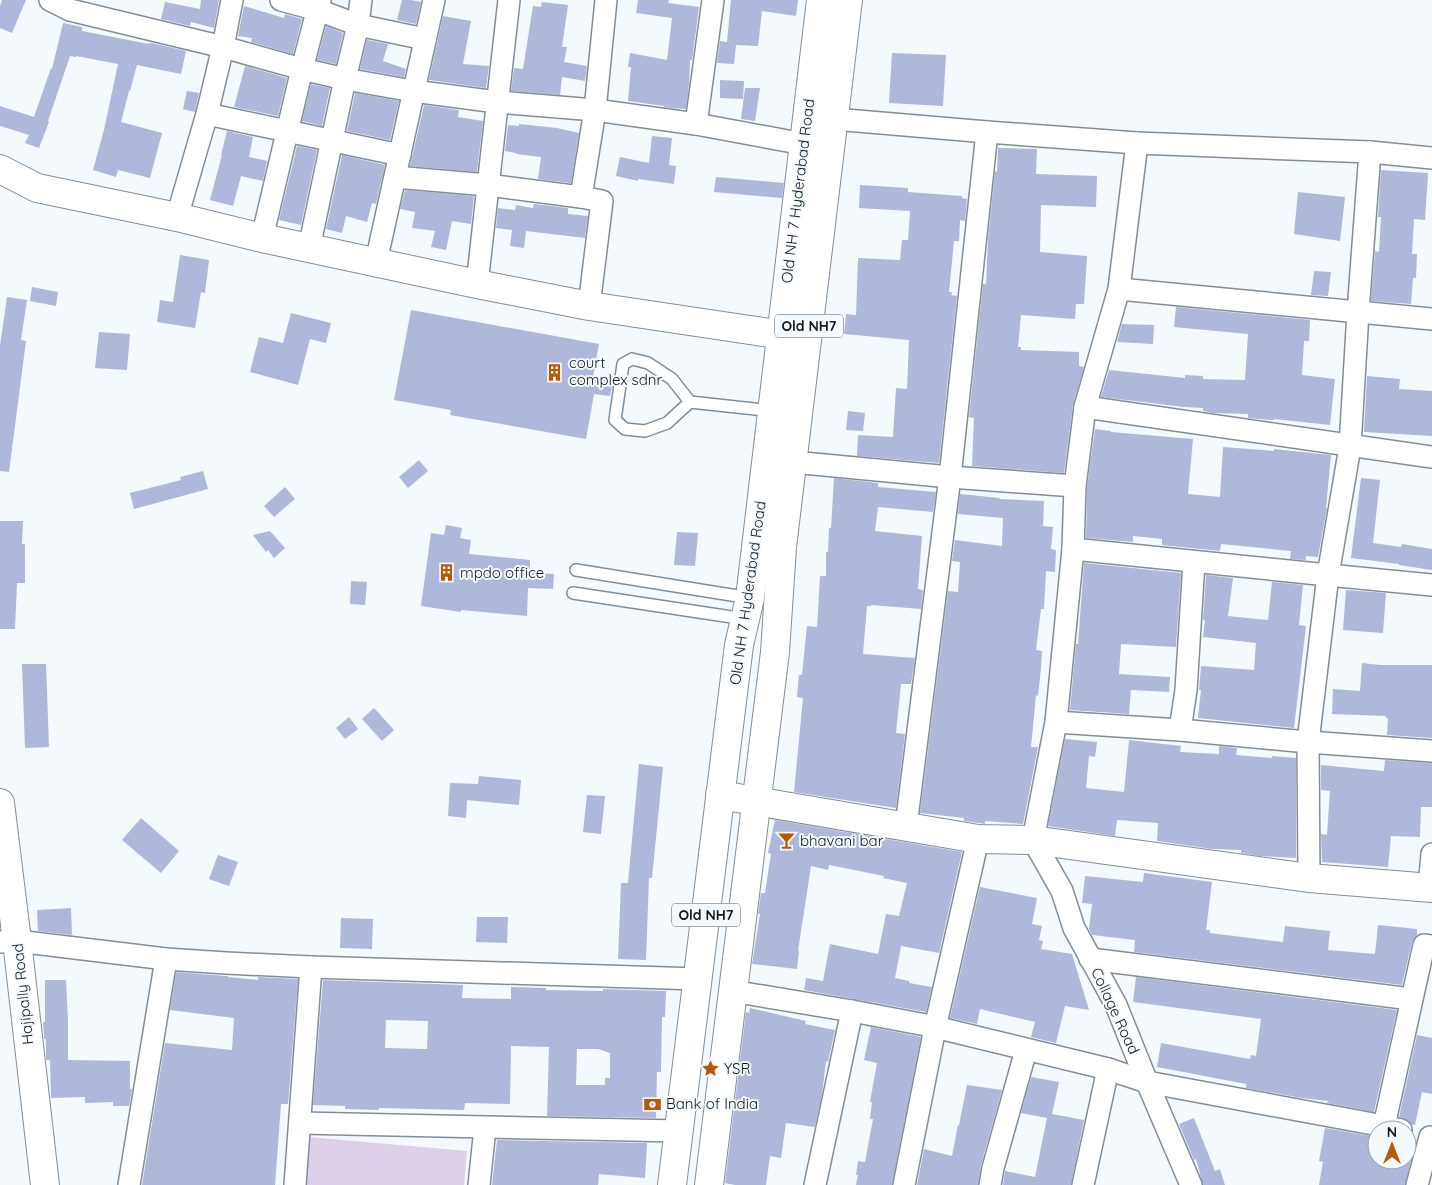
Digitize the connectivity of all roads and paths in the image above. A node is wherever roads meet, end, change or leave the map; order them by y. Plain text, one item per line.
1 (50, 0) edge
2 (232, 0) edge
3 (281, 0) edge
4 (361, 0) edge
5 (434, 0) edge
6 (509, 0) edge
7 (606, 0) edge
8 (713, 0) edge
9 (821, 0) edge
10 (848, 0) edge
11 (319, 5) edge
12 (358, 25) junction
13 (425, 40) junction
14 (223, 47) junction
15 (302, 69) junction
16 (345, 79) junction
17 (413, 91) junction
18 (497, 102) junction
19 (595, 110) junction
20 (207, 114) junction
21 (834, 119) junction
22 (696, 124) junction
23 (288, 132) junction
24 (987, 132) junction
25 (333, 141) junction
26 (1136, 143) junction
27 (804, 144) junction
28 (1370, 152) junction
29 (400, 155) junction
30 (1432, 158) edge
31 (0, 169) edge
32 (395, 177) junction
33 (488, 185) junction
34 (581, 197) junction
35 (177, 217) junction
36 (262, 238) junction
37 (309, 248) junction
38 (376, 262) junction
39 (477, 284) junction
40 (1119, 289) junction
41 (589, 306) junction
42 (1358, 312) junction
43 (1432, 319) edge
44 (794, 337) junction
45 (690, 402) junction
46 (1085, 407) junction
47 (772, 411) junction
48 (1350, 446) junction
49 (1432, 458) edge
50 (793, 462) junction
51 (950, 477) junction
52 (1075, 486) junction
53 (1073, 549) junction
54 (1194, 562) junction
55 (576, 570) dead end
56 (1328, 575) junction
57 (1432, 585) edge
58 (573, 592) dead end
59 (747, 608) junction
60 (1056, 722) junction
61 (1180, 730) junction
62 (1308, 742) junction
63 (1432, 751) edge
64 (720, 796) junction
65 (756, 802) junction
66 (0, 803) edge
67 (906, 826) junction
68 (978, 839) junction
69 (1033, 840) junction
70 (1432, 854) edge
71 (1308, 878) junction
72 (1430, 888) edge
73 (9, 941) edge
74 (1432, 946) edge
75 (166, 959) junction
76 (1090, 959) junction
77 (311, 967) junction
78 (698, 978) junction
79 (732, 992) junction
80 (1411, 999) junction
81 (852, 1011) junction
82 (935, 1028) junction
83 (1026, 1050) junction
84 (1108, 1068) junction
85 (1147, 1082) junction
86 (1394, 1120) edge
87 (300, 1123) junction
88 (1367, 1123) edge
89 (485, 1128) junction
90 (679, 1132) junction
91 (1417, 1134) edge
92 (1431, 1138) edge
93 (45, 1185) edge
94 (129, 1185) edge
95 (295, 1185) edge
96 (479, 1185) edge
97 (672, 1185) edge
98 (709, 1185) edge
99 (815, 1185) edge
100 (904, 1185) edge
101 (990, 1185) edge
102 (1083, 1185) edge
103 (1192, 1185) edge
104 (1417, 1185) edge

1 - 14 street
2 - 14 street
3 - 11 street
4 - 12 street
5 - 13 street
6 - 18 street
7 - 19 street
8 - 22 street
9 - 27 main road, Old NH 7 Hyderabad Road / Old NH7
10 - 21 main road, Old NH 7 Hyderabad Road / Old NH7
11 - 12 street
11 - 15 street
12 - 13 street
12 - 16 street
13 - 17 street
14 - 15 street
14 - 20 street
15 - 16 street
15 - 23 street
16 - 17 street
16 - 25 street
17 - 18 street
17 - 29 street
18 - 19 street
18 - 33 street
19 - 22 street
19 - 34 street
20 - 23 street
20 - 35 street
21 - 24 street
21 - 44 main road, Old NH 7 Hyderabad Road / Old NH7
22 - 27 street
23 - 25 street
23 - 36 street
24 - 26 street
24 - 51 street
25 - 29 street
25 - 37 street
26 - 28 street
26 - 40 street
27 - 44 main road, Old NH 7 Hyderabad Road / Old NH7
28 - 30 street
28 - 42 street
29 - 32 street
31 - 35 main road
32 - 33 street
32 - 38 street
33 - 34 street
33 - 39 street
34 - 41 street
35 - 36 main road
36 - 37 main road
37 - 38 main road
38 - 39 main road
39 - 41 main road
40 - 42 street
40 - 46 street
41 - 44 main road
42 - 43 street
42 - 48 street
44 - 47 main road, Old NH 7 Hyderabad Road / Old NH7
44 - 50 main road, Old NH 7 Hyderabad Road / Old NH7
45 - 45 lane
45 - 47 lane
46 - 48 street
46 - 52 street
47 - 59 main road, Old NH 7 Hyderabad Road / Old NH7
48 - 49 street
48 - 56 street
50 - 51 street
50 - 65 main road, Old NH 7 Hyderabad Road / Old NH7
51 - 52 street
51 - 67 street
52 - 53 street
53 - 54 street
53 - 60 street
54 - 56 street
54 - 61 street
55 - 59 lane
56 - 57 street
56 - 62 street
58 - 59 lane
59 - 64 main road, Old NH 7 Hyderabad Road / Old NH7
60 - 61 street
60 - 69 street
61 - 62 street
62 - 63 street
62 - 71 street
64 - 65 main road
64 - 78 main road, Old NH 7 Hyderabad Road / Old NH7
65 - 67 main road
65 - 79 main road, Old NH 7 Hyderabad Road / Old NH7
66 - 73 main road, Hajipally Road
67 - 68 main road
68 - 69 main road
68 - 82 street
69 - 71 main road
69 - 76 street, Collage Road
70 - 72 street
71 - 72 main road
73 - 75 street
73 - 93 main road, Hajipally Road
74 - 80 street
75 - 77 street
75 - 94 street
76 - 80 street
76 - 85 street, Collage Road
77 - 78 street
77 - 87 street
78 - 90 main road, Old NH 7 Hyderabad Road / Old NH7
79 - 81 street
79 - 98 main road, Old NH 7 Hyderabad Road / Old NH7
80 - 86 street
81 - 82 street
81 - 99 street
82 - 83 street
82 - 100 street
83 - 84 street
83 - 101 street
84 - 85 street
84 - 102 street
85 - 88 street
85 - 103 street, Collage Road
87 - 89 street
87 - 95 street
89 - 90 street
89 - 96 street
90 - 97 main road, Old NH 7 Hyderabad Road / Old NH7
91 - 92 street
92 - 104 street

